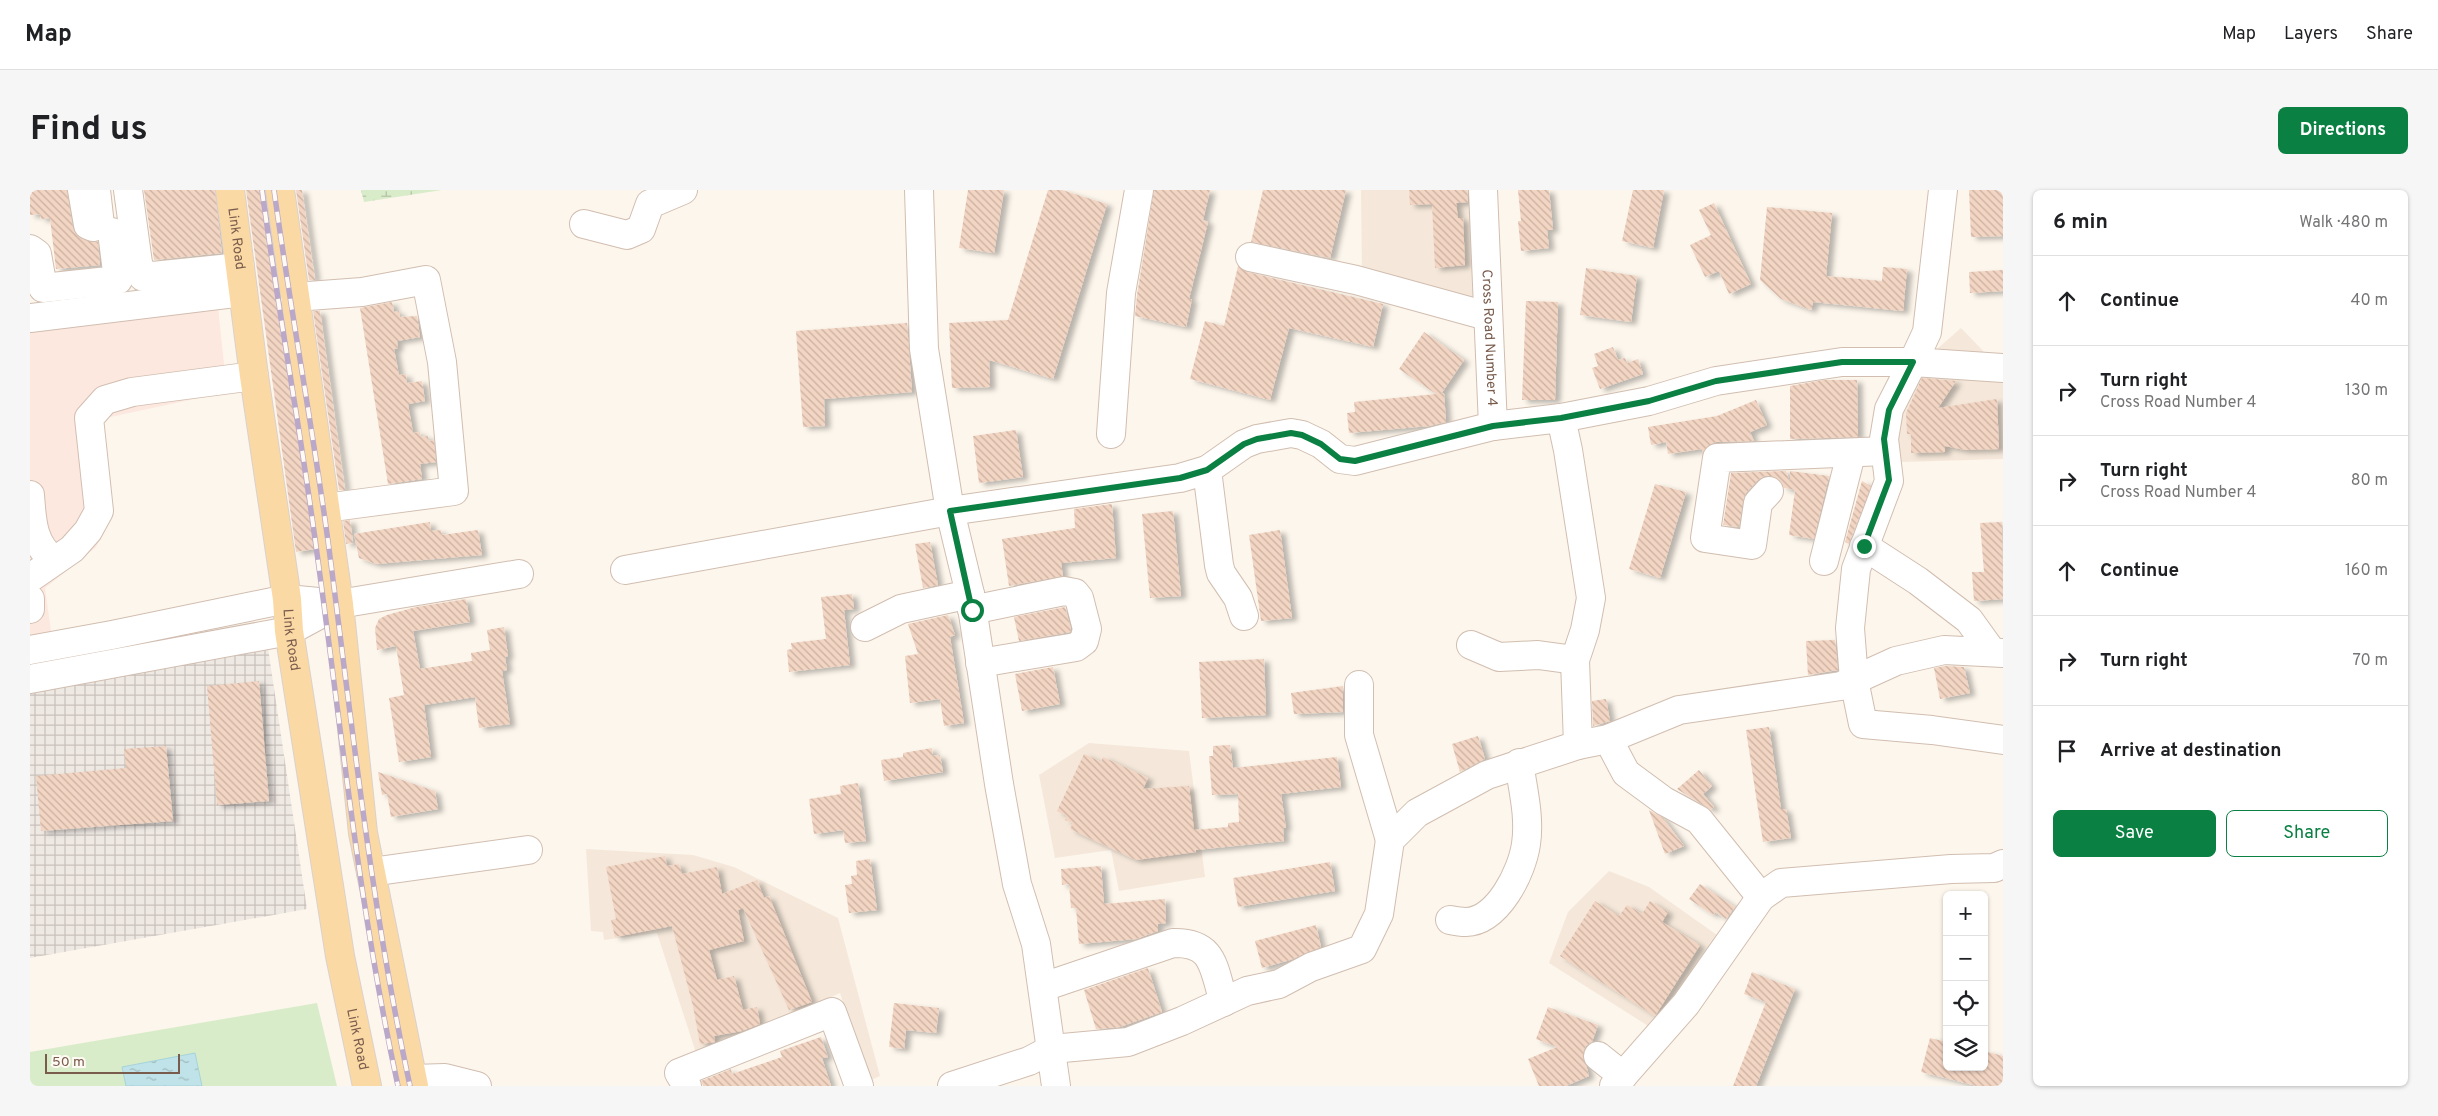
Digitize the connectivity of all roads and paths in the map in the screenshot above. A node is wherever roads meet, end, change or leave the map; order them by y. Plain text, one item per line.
1 (82, 190) edge
2 (96, 190) edge
3 (128, 190) edge
4 (230, 190) edge
5 (280, 190) edge
6 (683, 190) edge
7 (919, 190) edge
8 (1139, 190) edge
9 (1483, 190) edge
10 (1943, 190) edge
11 (584, 224) dead end
12 (112, 232) dead end
13 (30, 249) edge
14 (1250, 257) dead end
15 (242, 280) junction
16 (295, 297) junction
17 (1487, 316) junction
18 (30, 318) edge
19 (1913, 362) junction
20 (2003, 368) edge
21 (254, 376) junction
22 (1561, 418) junction
23 (1493, 426) junction
24 (1112, 434) dead end
25 (1885, 451) junction
26 (1851, 454) junction
27 (1207, 470) junction
28 (1769, 491) dead end
29 (30, 496) edge
30 (325, 508) junction
31 (950, 511) junction
32 (1864, 546) junction
33 (54, 560) junction
34 (1824, 561) dead end
35 (625, 570) dead end
36 (519, 574) dead end
37 (30, 578) edge
38 (30, 599) edge
39 (287, 599) junction
40 (971, 602) junction
41 (339, 604) junction
42 (30, 609) edge
43 (1244, 616) dead end
44 (864, 627) dead end
45 (289, 631) junction
46 (1471, 645) dead end
47 (30, 650) edge
48 (1998, 653) edge
49 (1575, 660) junction
50 (980, 663) junction
51 (30, 679) edge
52 (1854, 680) junction
53 (1359, 686) dead end
54 (1608, 739) junction
55 (2003, 740) edge
56 (1578, 745) junction
57 (1519, 763) junction
58 (1390, 840) junction
59 (528, 850) dead end
60 (2003, 864) edge
61 (371, 872) junction
62 (1761, 897) junction
63 (1450, 920) dead end
64 (1043, 987) junction
65 (1224, 1002) junction
66 (1052, 1049) junction
67 (1598, 1056) dead end
68 (1618, 1081) edge
69 (414, 1082) edge
70 (446, 1082) edge
71 (367, 1086) edge
72 (477, 1086) edge
73 (687, 1086) edge
74 (859, 1086) edge
75 (952, 1086) edge
76 (1056, 1086) edge

1 - 2 street
3 - 15 street
4 - 15 main road, Link Road
5 - 16 main road
6 - 11 street
7 - 31 street
8 - 24 street
9 - 17 street, Cross Road Number 4
10 - 19 street
12 - 13 street
14 - 17 street
15 - 18 street
15 - 21 main road, Link Road
16 - 30 main road
16 - 30 street
17 - 23 street, Cross Road Number 4
19 - 20 street
19 - 22 street
19 - 25 street
21 - 33 street
21 - 39 main road, Link Road
22 - 23 street
22 - 49 street
23 - 27 street
25 - 26 street
25 - 32 street
26 - 28 street
26 - 34 street
27 - 31 street
27 - 43 street
29 - 33 street
30 - 41 main road
31 - 35 street
31 - 40 street
32 - 48 street
32 - 52 street
33 - 37 street
36 - 41 street
38 - 42 street
39 - 41 street
39 - 45 main road, Link Road
39 - 47 street
40 - 44 street
40 - 50 street
40 - 50 street
41 - 45 street
41 - 61 main road
45 - 51 street
45 - 71 main road, Link Road
46 - 49 street
48 - 52 street
49 - 56 street
50 - 64 street
52 - 54 street
52 - 55 street
53 - 58 street
54 - 56 street
54 - 62 street
56 - 57 street
57 - 58 street
57 - 63 street
58 - 65 street
59 - 61 street
60 - 62 street
61 - 69 main road
62 - 68 street
64 - 65 street
64 - 66 street
65 - 66 street
66 - 75 street
66 - 76 street
67 - 68 street
69 - 70 street
70 - 72 street
73 - 74 street

